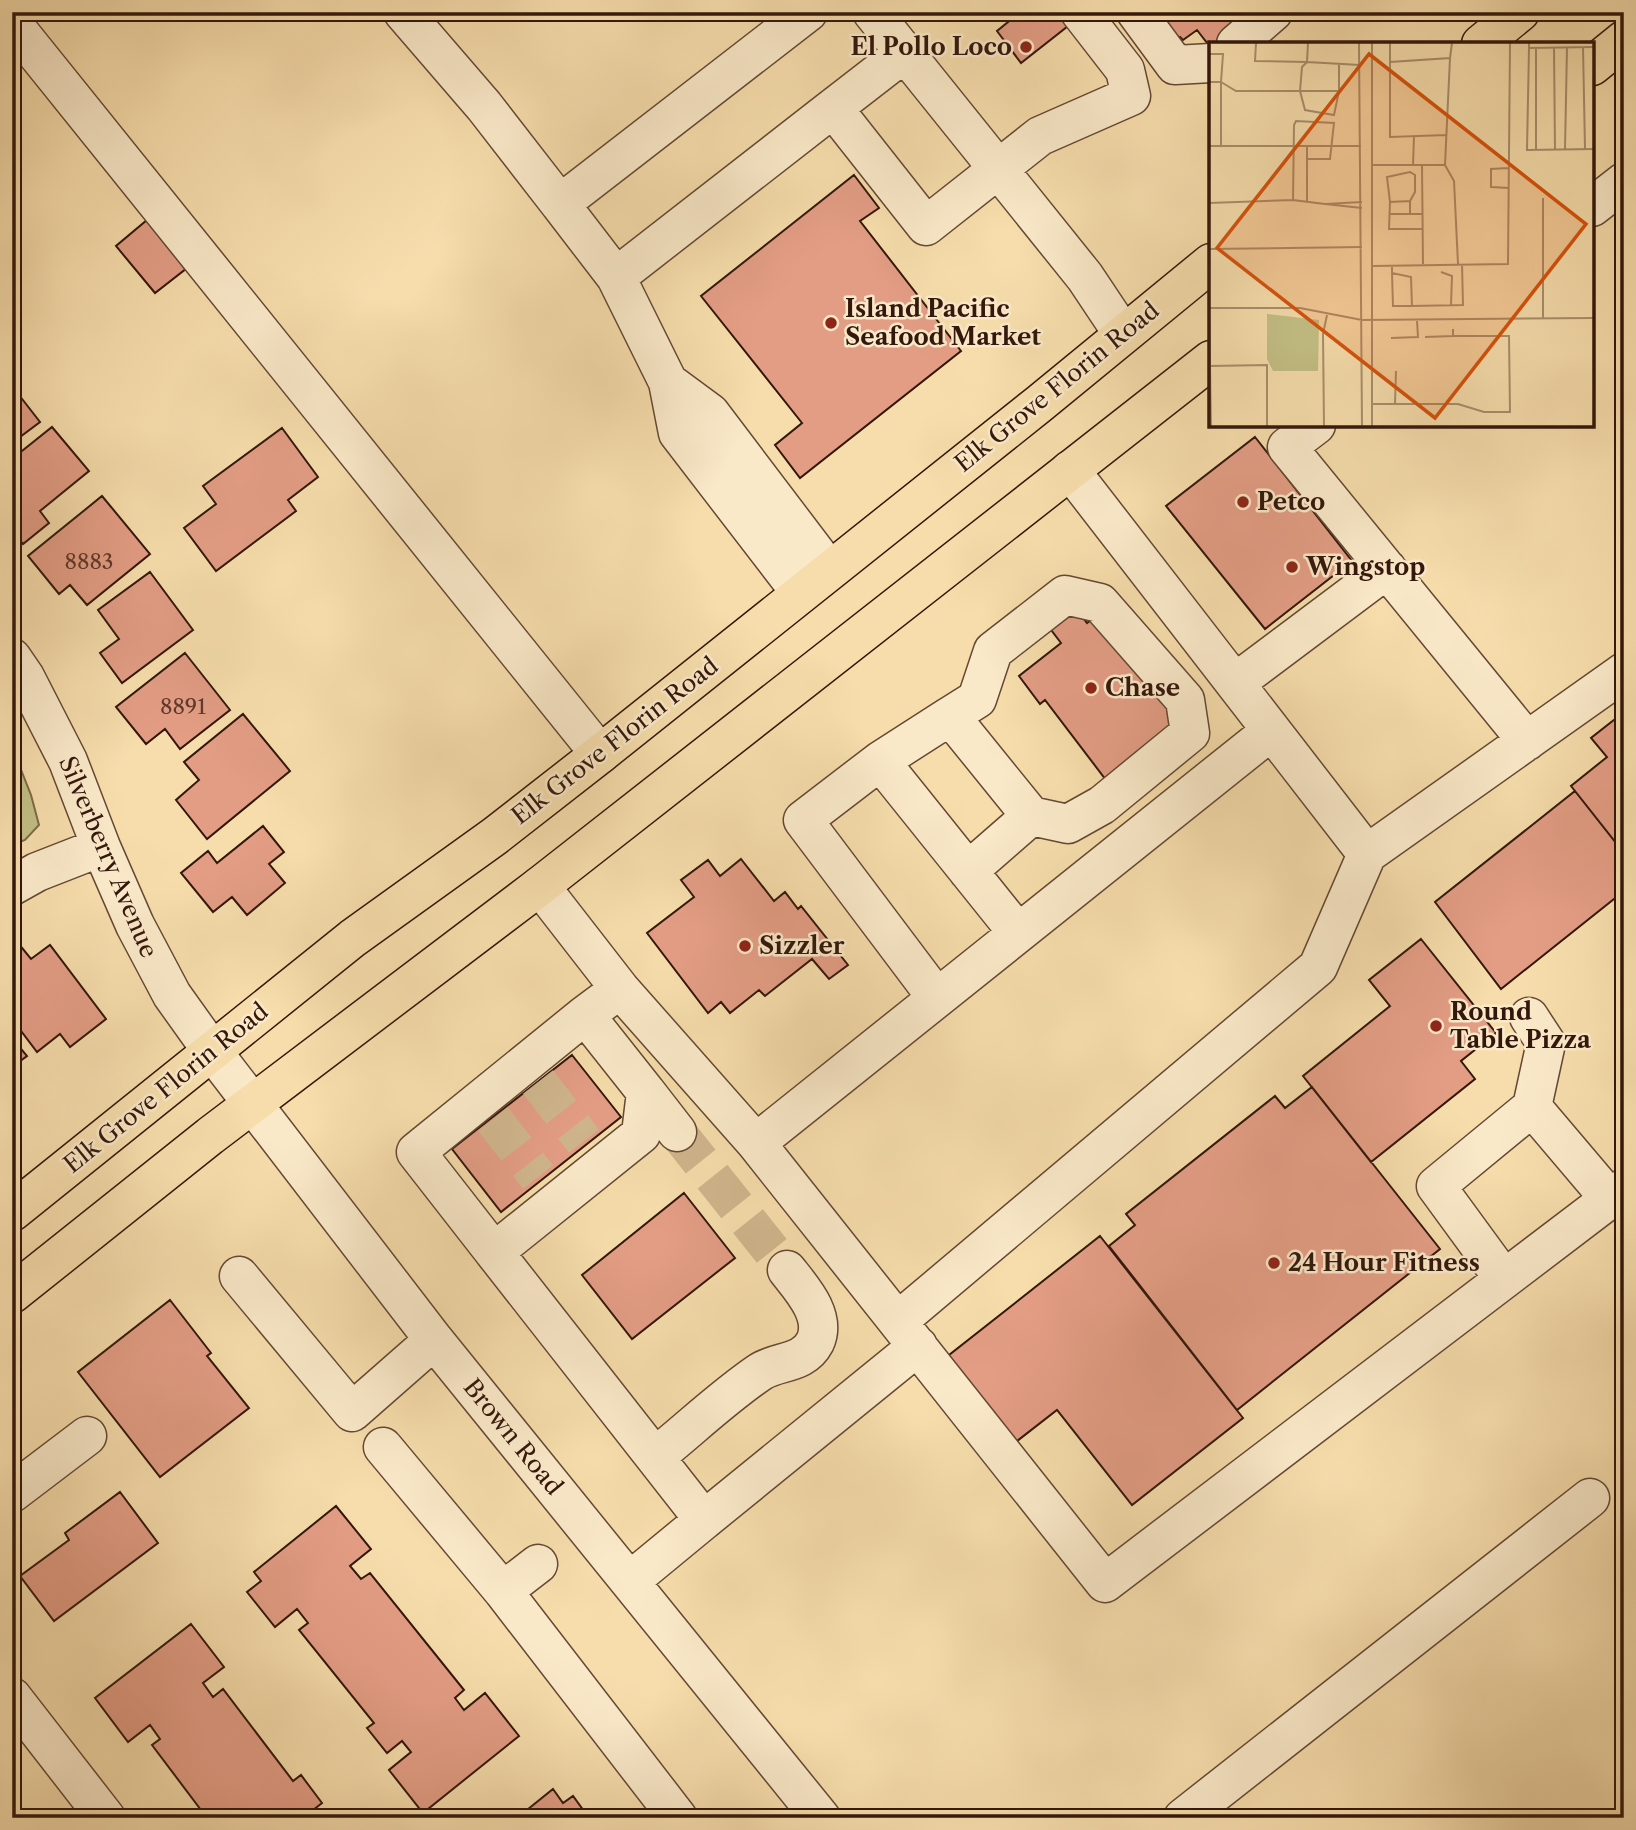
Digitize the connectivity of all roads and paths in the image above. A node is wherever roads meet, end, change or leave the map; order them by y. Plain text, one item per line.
1 (403, 12) edge
2 (807, 12) edge
3 (872, 12) edge
4 (1080, 12) edge
5 (1136, 12) edge
6 (1273, 12) edge
7 (1520, 12) edge
8 (12, 23) edge
9 (1624, 40) edge
10 (1238, 42) edge
11 (1483, 42) edge
12 (904, 53) junction
13 (1209, 63) edge
14 (1594, 64) edge
15 (833, 108) junction
16 (999, 168) junction
17 (1624, 182) edge
18 (560, 204) junction
19 (1594, 205) edge
20 (1209, 265) edge
21 (616, 277) junction
22 (1123, 334) junction
23 (1209, 362) edge
24 (1313, 427) edge
25 (1070, 470) junction
26 (1387, 569) junction
27 (815, 582) junction
28 (12, 658) edge
29 (1624, 672) edge
30 (1235, 683) junction
31 (950, 716) junction
32 (1271, 731) junction
33 (1527, 740) junction
34 (600, 754) junction
35 (880, 761) junction
36 (1031, 816) junction
37 (100, 847) junction
38 (1367, 854) junction
39 (968, 870) junction
40 (12, 886) edge
41 (540, 886) junction
42 (1018, 933) junction
43 (620, 989) junction
44 (937, 998) junction
45 (585, 1016) junction
46 (1529, 1017) dead end
47 (212, 1051) junction
48 (646, 1093) junction
49 (254, 1104) junction
50 (1532, 1107) junction
51 (677, 1132) tunnel mouth
52 (756, 1143) junction
53 (1617, 1193) edge
54 (12, 1212) edge
55 (494, 1252) junction
56 (787, 1270) tunnel mouth
57 (239, 1276) dead end
58 (1504, 1279) junction
59 (12, 1294) edge
60 (908, 1334) junction
61 (435, 1340) junction
62 (87, 1436) dead end
63 (383, 1447) dead end
64 (655, 1457) junction
65 (12, 1493) edge
66 (1590, 1498) dead end
67 (704, 1520) junction
68 (538, 1564) dead end
69 (630, 1581) junction
70 (503, 1591) junction
71 (12, 1697) edge
72 (106, 1818) edge
73 (678, 1818) edge
74 (821, 1818) edge
75 (1183, 1818) edge

1 - 18 street
2 - 18 street
3 - 12 street
4 - 16 street
5 - 13 street
6 - 10 street
7 - 11 main road
8 - 34 street
9 - 14 main road
12 - 15 street
12 - 16 street
15 - 16 street
15 - 21 street
16 - 22 street
17 - 19 street
18 - 21 street
20 - 22 main road, Elk Grove Florin Road
21 - 27 street
22 - 27 main road, Elk Grove Florin Road
23 - 25 main road
24 - 26 street
25 - 30 street
25 - 41 main road
26 - 30 street
26 - 33 street
27 - 34 main road, Elk Grove Florin Road
28 - 37 street, Silverberry Avenue
29 - 33 street
30 - 32 street
31 - 35 street
31 - 36 street
31 - 36 street
32 - 38 street
32 - 42 street
33 - 38 street
34 - 47 main road, Elk Grove Florin Road
35 - 39 street
35 - 44 street
36 - 39 street
37 - 40 street
37 - 47 street, Silverberry Avenue
38 - 60 street
39 - 42 street
41 - 43 street
41 - 49 main road
42 - 44 street
43 - 45 street
43 - 52 street
44 - 52 street
45 - 48 street
45 - 55 street
46 - 50 street
47 - 49 street, Brown Road
47 - 54 main road, Elk Grove Florin Road
48 - 51 street
48 - 55 street
49 - 59 main road
49 - 61 street, Brown Road
50 - 53 street
50 - 58 street
52 - 60 street
53 - 58 street
55 - 64 street
56 - 64 street
57 - 61 street
58 - 60 street
60 - 67 street
61 - 69 street, Brown Road
62 - 65 street
63 - 70 street
64 - 67 street
66 - 75 street
67 - 69 street
68 - 70 street
69 - 74 street, Brown Road
70 - 73 street
71 - 72 street

